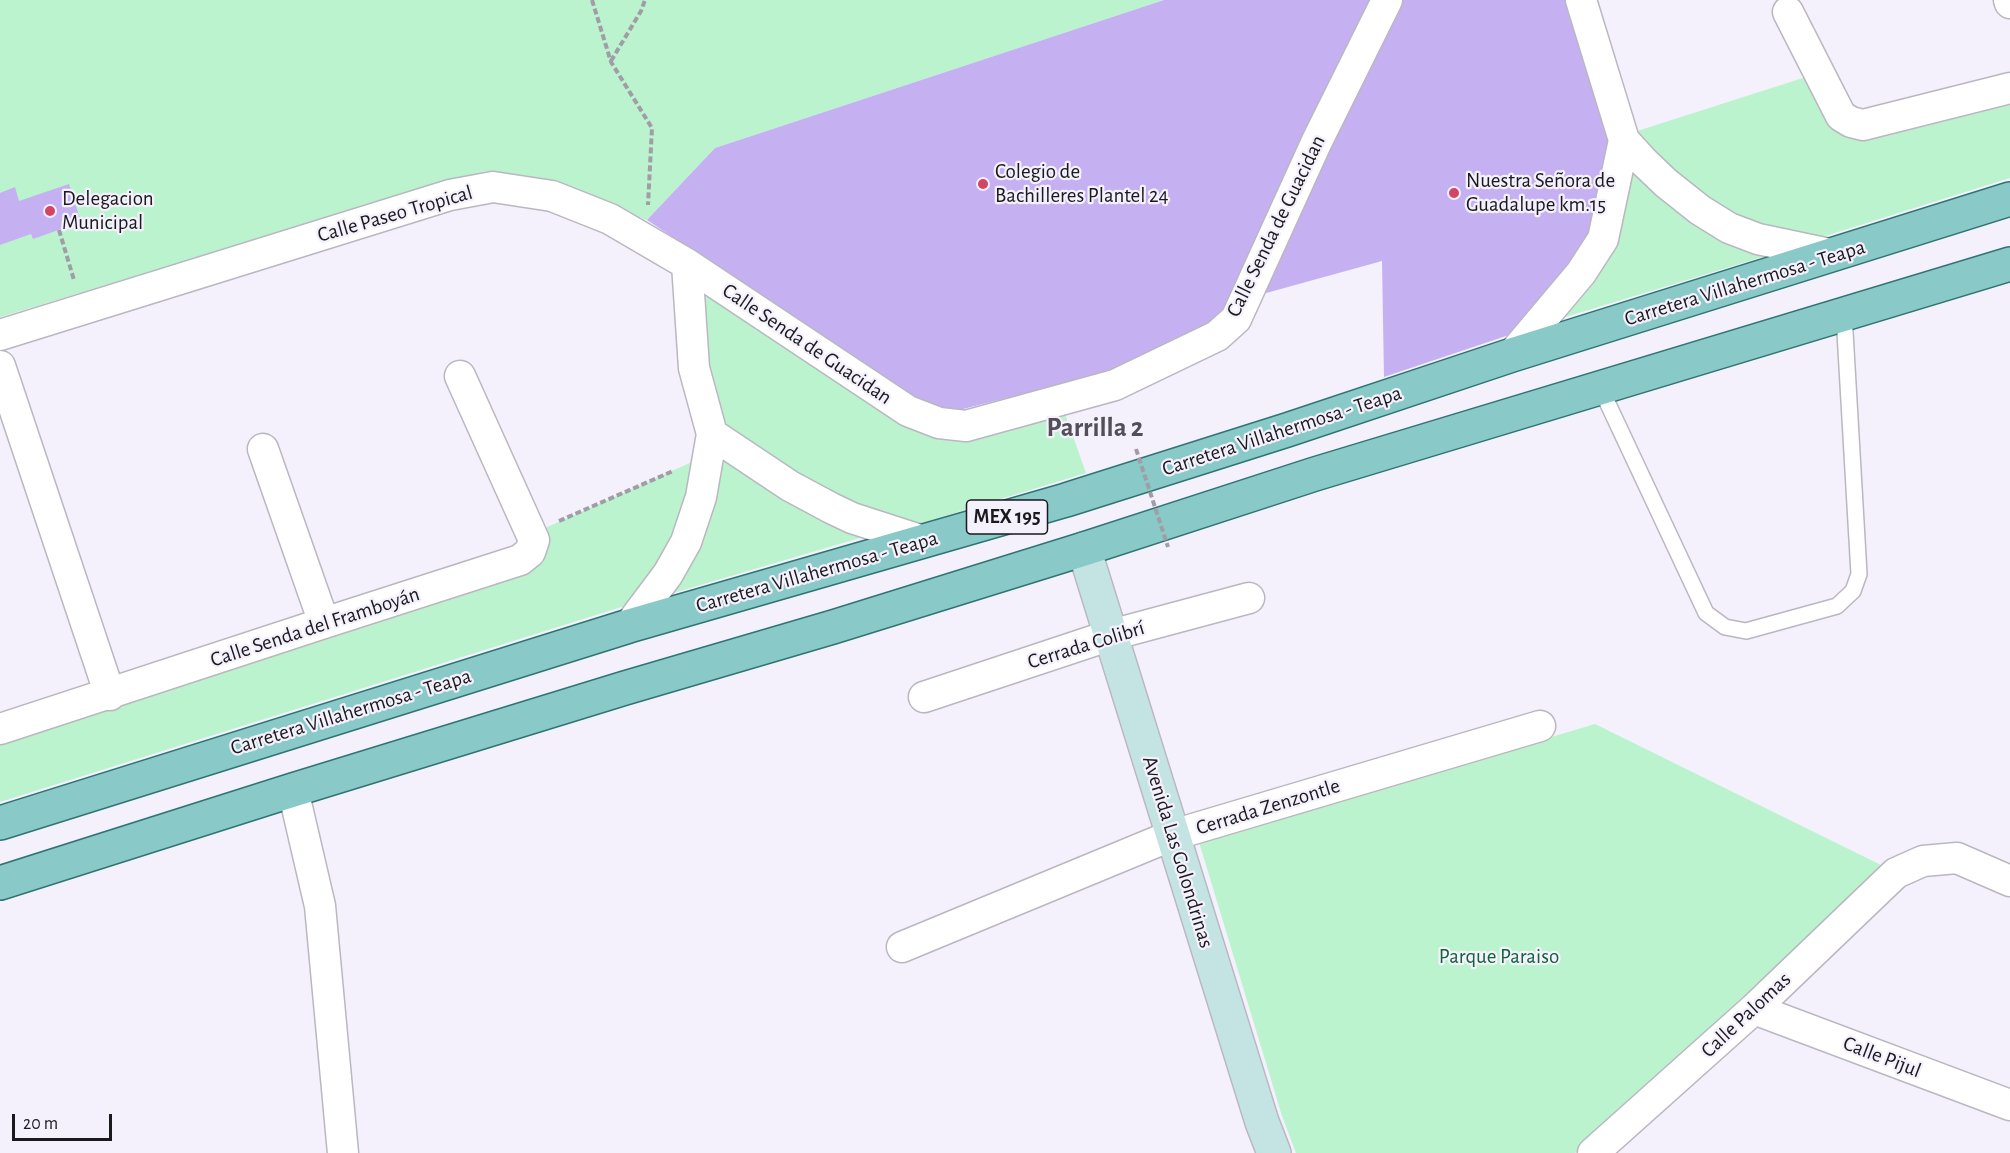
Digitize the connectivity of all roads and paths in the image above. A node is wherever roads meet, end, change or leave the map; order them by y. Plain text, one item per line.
1 (592, 0) edge
2 (645, 0) edge
3 (1388, 0) edge
4 (1581, 0) edge
5 (1788, 12) dead end
6 (610, 62) junction
7 (2010, 88) edge
8 (1624, 141) junction
9 (2010, 199) edge
10 (59, 230) dead end
11 (637, 236) junction
12 (1834, 255) junction
13 (687, 264) junction
14 (2010, 264) edge
15 (83, 309) junction
16 (1844, 315) junction
17 (0, 335) edge
18 (1512, 355) junction
19 (0, 366) edge
20 (460, 376) dead end
21 (1601, 389) junction
22 (710, 445) junction
23 (263, 449) dead end
24 (1136, 449) dead end
25 (555, 523) dead end
26 (923, 541) junction
27 (1168, 547) dead end
28 (1084, 549) junction
29 (1250, 598) dead end
30 (324, 622) junction
31 (629, 626) junction
32 (1111, 635) junction
33 (110, 694) junction
34 (924, 697) dead end
35 (1540, 726) dead end
36 (0, 729) edge
37 (293, 790) junction
38 (0, 823) edge
39 (1173, 835) junction
40 (2010, 881) edge
41 (0, 883) edge
42 (902, 947) dead end
43 (1754, 1009) junction
44 (2010, 1105) edge
45 (343, 1153) edge
46 (1274, 1153) edge
47 (1593, 1153) edge

1 - 6 path
2 - 6 path
3 - 13 street, Calle Senda de Guacidan
4 - 8 street
5 - 7 street
6 - 11 path
8 - 12 street
8 - 18 street
9 - 12 main road, Carretera Villahermosa - Teapa / MEX 195
10 - 15 path
11 - 13 street, Calle Paseo Tropical
11 - 15 street, Calle Paseo Tropical
12 - 18 main road, Carretera Villahermosa - Teapa / MEX 195
13 - 22 street
14 - 16 main road, MEX 195
15 - 17 street, Calle Paseo Tropical
16 - 21 main road, MEX 195
16 - 21 lane
18 - 26 main road, Carretera Villahermosa - Teapa / MEX 195
19 - 33 street
20 - 30 street, Calle Senda del Framboyán
21 - 28 main road, MEX 195
22 - 25 path
22 - 26 street
22 - 31 street
23 - 30 street
24 - 27 path, bridge
26 - 31 main road, Carretera Villahermosa - Teapa / MEX 195
28 - 32 street, Avenida Las Golondrinas
28 - 37 main road, MEX 195
29 - 32 street, Cerrada Colibrí
30 - 33 street, Calle Senda del Framboyán
31 - 38 main road, Carretera Villahermosa - Teapa / MEX 195
32 - 34 street, Cerrada Colibrí
32 - 39 street, Avenida Las Golondrinas
33 - 36 street, Calle Senda del Framboyán
35 - 39 street, Cerrada Zenzontle
37 - 41 main road, MEX 195
37 - 45 street
39 - 42 street, Cerrada Zenzontle
39 - 46 street, Avenida Las Golondrinas
40 - 43 street, Calle Palomas
43 - 44 street, Calle Pijul
43 - 47 street, Calle Palomas

